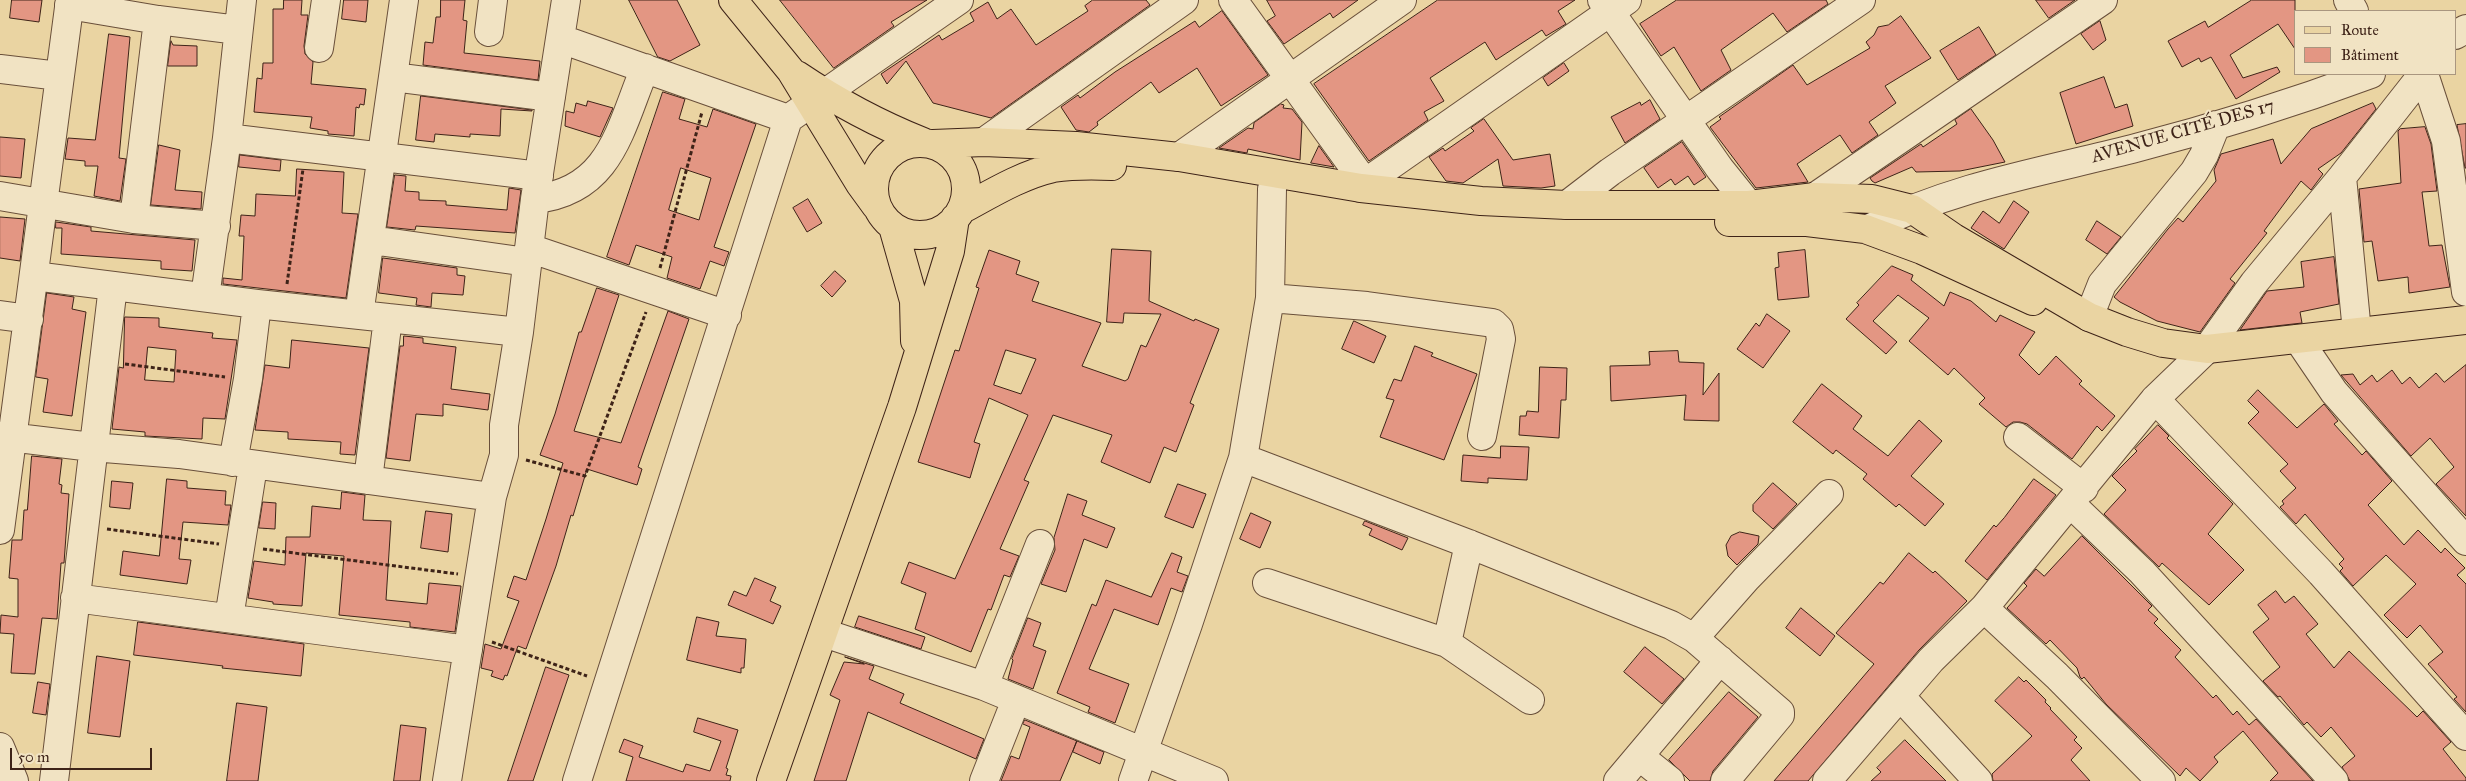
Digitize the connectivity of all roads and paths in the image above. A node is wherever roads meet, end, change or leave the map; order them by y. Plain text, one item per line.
1 (242, 0) edge
2 (326, 0) edge
3 (404, 0) edge
4 (493, 0) edge
5 (566, 0) edge
6 (733, 0) edge
7 (959, 0) edge
8 (1184, 0) edge
9 (1233, 0) edge
10 (1402, 0) edge
11 (1862, 0) edge
12 (2103, 0) edge
13 (69, 3) edge
14 (1613, 4) edge
15 (158, 20) junction
16 (238, 30) junction
17 (489, 32) dead end
18 (561, 39) junction
19 (319, 48) dead end
20 (645, 68) junction
21 (0, 70) edge
22 (2368, 75) edge
23 (2423, 75) edge
24 (2424, 75) edge
25 (59, 76) junction
26 (393, 77) junction
27 (1288, 79) junction
28 (708, 92) junction
29 (550, 97) junction
30 (818, 99) junction
31 (788, 119) junction
32 (1687, 121) junction
33 (2216, 125) junction
34 (227, 138) junction
35 (984, 142) junction
36 (928, 143) junction
37 (306, 149) junction
38 (1179, 157) junction
39 (382, 158) junction
40 (2342, 177) junction
41 (1993, 183) junction
42 (1363, 186) junction
43 (537, 188) junction
44 (1272, 189) junction
45 (0, 196) edge
46 (1815, 197) junction
47 (1872, 199) junction
48 (44, 202) junction
49 (1567, 205) junction
50 (1749, 205) junction
51 (1912, 208) junction
52 (958, 215) junction
53 (885, 217) junction
54 (134, 219) junction
55 (216, 226) junction
56 (1865, 229) junction
57 (371, 240) junction
58 (528, 255) junction
59 (34, 276) junction
60 (113, 286) junction
61 (653, 292) junction
62 (2466, 292) edge
63 (205, 297) junction
64 (1270, 298) junction
65 (257, 304) junction
66 (284, 306) junction
67 (0, 315) edge
68 (359, 315) junction
69 (727, 315) junction
70 (2086, 316) junction
71 (388, 318) junction
72 (29, 319) junction
73 (2466, 320) edge
74 (519, 332) junction
75 (2357, 332) junction
76 (2298, 339) junction
77 (2207, 349) junction
78 (102, 361) junction
79 (914, 368) junction
80 (248, 380) junction
81 (2155, 399) junction
82 (1482, 436) dead end
83 (7, 437) edge
84 (2018, 437) dead end
85 (92, 447) junction
86 (504, 455) junction
87 (1243, 458) junction
88 (243, 464) junction
89 (368, 480) junction
90 (1829, 494) dead end
91 (2077, 496) junction
92 (492, 498) junction
93 (83, 526) junction
94 (0, 530) edge
95 (2466, 541) edge
96 (1040, 544) dead end
97 (1469, 544) junction
98 (239, 546) junction
99 (480, 577) junction
100 (1267, 583) dead end
101 (75, 598) junction
102 (1984, 608) junction
103 (229, 618) junction
104 (824, 633) junction
105 (1694, 638) junction
106 (469, 642) junction
107 (1447, 643) junction
108 (1720, 660) junction
109 (608, 683) junction
110 (984, 686) junction
111 (1900, 696) junction
112 (1016, 700) junction
113 (1530, 700) dead end
114 (2466, 736) edge
115 (0, 747) edge
116 (1144, 753) junction
117 (1639, 756) junction
118 (14, 781) edge
119 (54, 781) edge
120 (447, 781) edge
121 (577, 781) edge
122 (771, 781) edge
123 (984, 781) edge
124 (1133, 781) edge
125 (1214, 781) edge
126 (1618, 781) edge
127 (1670, 781) edge
128 (1725, 781) edge
129 (1827, 781) edge
130 (1978, 781) edge
131 (2161, 781) edge
132 (2334, 781) edge

1 - 16 street
2 - 19 street
3 - 26 street
4 - 17 street
5 - 18 street
6 - 30 main road
7 - 30 street
8 - 35 street
9 - 27 street
10 - 27 street
11 - 32 street
12 - 46 street
13 - 15 street
13 - 25 street
14 - 32 street
14 - 42 street
15 - 16 street
15 - 54 street
16 - 34 street
18 - 20 street
18 - 29 street
20 - 28 street
20 - 43 street
21 - 25 street
22 - 33 street, AVENUE CITÉ DES 17
23 - 40 street
24 - 62 street
25 - 48 street
26 - 29 street
26 - 39 street
27 - 38 street
27 - 42 street
28 - 31 street
28 - 61 path
29 - 43 street
30 - 31 street
30 - 36 main road
30 - 53 main road
31 - 69 street
32 - 49 street
32 - 50 street
33 - 41 street, AVENUE CITÉ DES 17
33 - 70 street
34 - 37 street
34 - 55 street
35 - 36 main road
35 - 38 main road
36 - 52 main road
36 - 53 main road
37 - 39 street
37 - 66 path
38 - 42 main road
39 - 43 street
39 - 57 street
40 - 75 street
40 - 77 street
41 - 47 street
41 - 51 street
42 - 49 main road
43 - 58 street
44 - 52 main road
44 - 56 main road
44 - 64 street
45 - 48 street
46 - 47 main road
46 - 50 main road
47 - 51 main road
47 - 56 street
48 - 54 street
48 - 59 street
49 - 50 main road
51 - 56 street
51 - 70 main road
52 - 53 main road
52 - 79 main road
53 - 79 main road
54 - 55 street
55 - 63 street
56 - 70 main road
57 - 58 street
57 - 68 street
58 - 61 street
58 - 74 street
59 - 60 street
59 - 72 street
60 - 63 street
60 - 78 street
61 - 69 street
61 - 86 path
63 - 65 street
64 - 82 street
64 - 87 street
65 - 66 street
65 - 80 street
66 - 68 street
67 - 72 street
68 - 71 street
69 - 109 street
70 - 77 main road
71 - 74 street
71 - 89 street
72 - 83 street
73 - 75 main road
74 - 86 street
75 - 76 main road
76 - 77 main road
76 - 95 street
77 - 81 street
78 - 80 path
78 - 85 street
79 - 104 main road
80 - 88 street
81 - 91 street
81 - 114 street
83 - 85 street
83 - 94 street
84 - 91 street
85 - 88 street
85 - 93 street
86 - 92 street
87 - 97 street
87 - 116 street
88 - 89 street
88 - 98 street
89 - 92 street
90 - 105 street
91 - 102 street
91 - 132 street
92 - 99 street
93 - 98 path
93 - 101 street
96 - 110 street
97 - 105 street
97 - 107 street
98 - 99 path
98 - 103 street
99 - 106 street
100 - 107 street
101 - 103 street
101 - 119 street
102 - 111 street
102 - 131 street
103 - 106 street
104 - 110 street
104 - 122 main road
105 - 108 street
106 - 109 path
106 - 120 street
107 - 113 street
108 - 117 street
108 - 128 street
109 - 121 street
110 - 112 street
111 - 129 street
111 - 130 street
112 - 116 street
112 - 123 street
115 - 118 street
116 - 124 street
116 - 125 street
117 - 126 street
117 - 127 street

